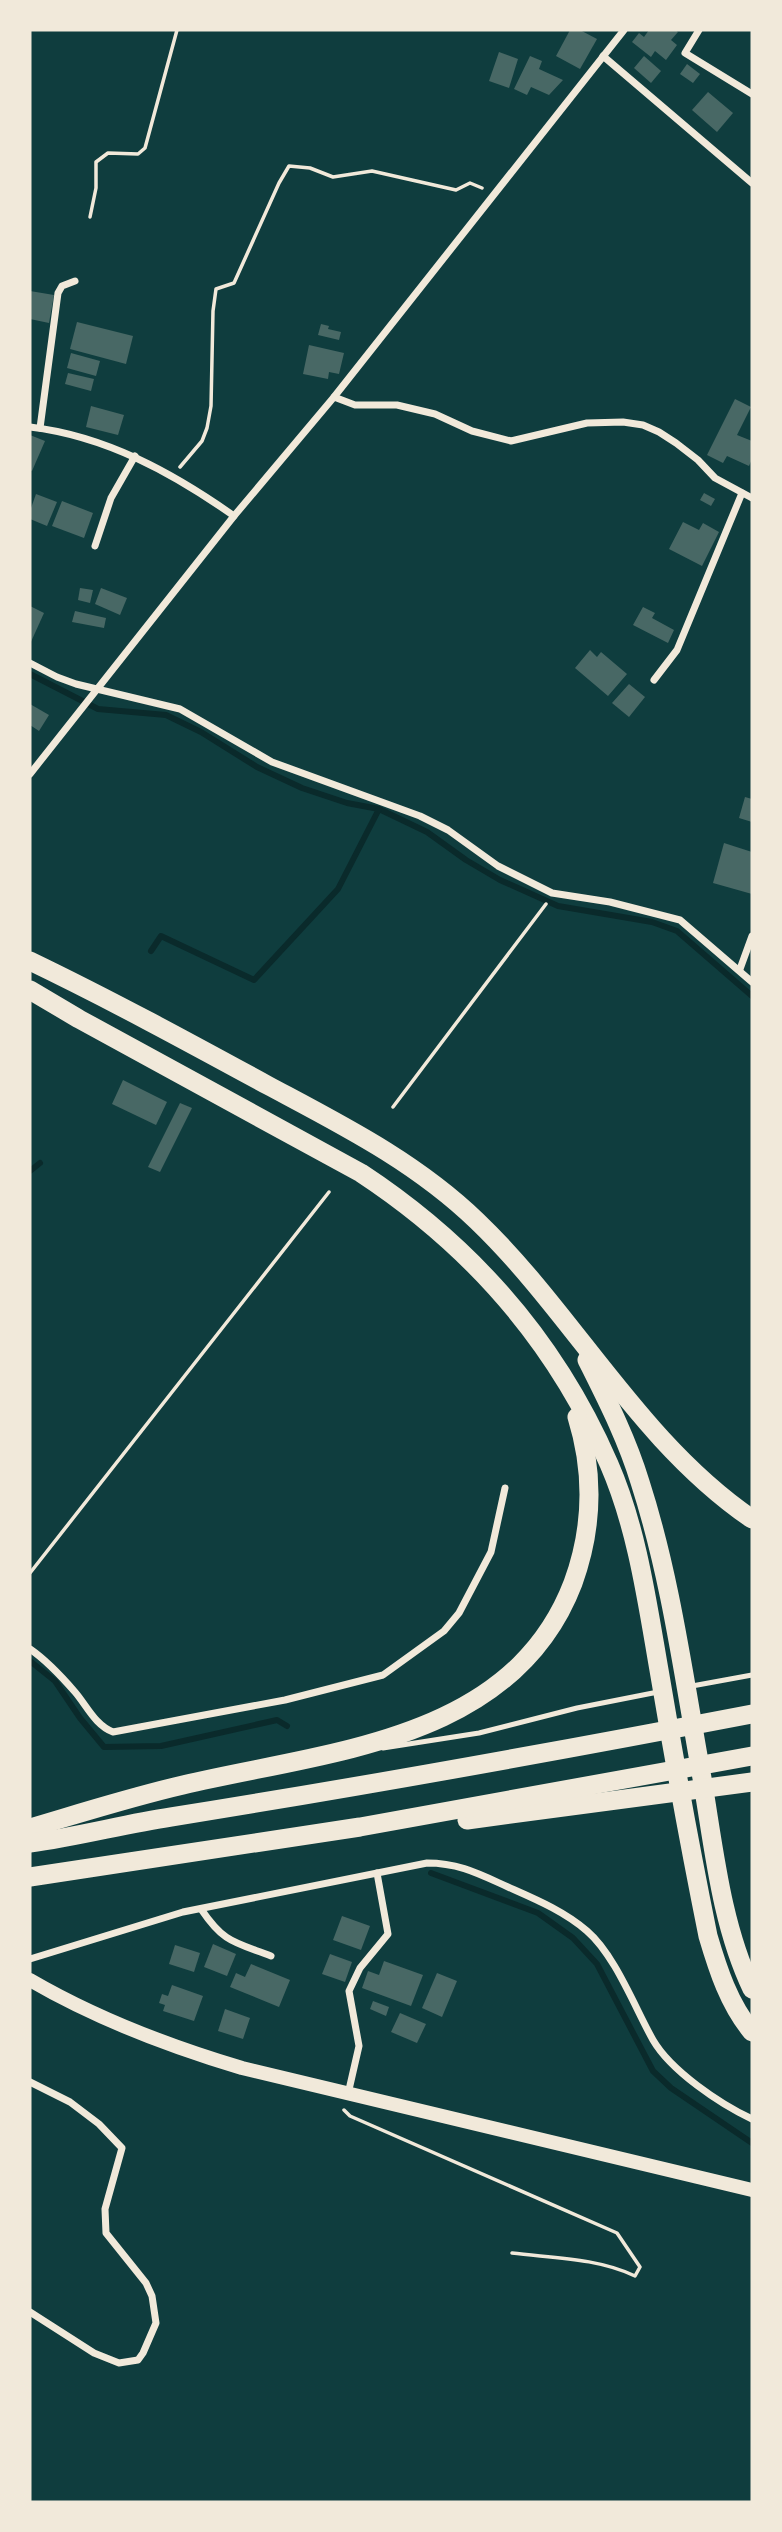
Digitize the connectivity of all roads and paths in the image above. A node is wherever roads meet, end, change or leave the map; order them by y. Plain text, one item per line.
1 (177, 30) edge
2 (624, 30) edge
3 (699, 30) edge
4 (603, 56) junction
5 (752, 94) edge
6 (752, 183) edge
7 (494, 192) junction
8 (90, 217) dead end
9 (75, 281) dead end
10 (334, 397) junction
11 (30, 427) edge
12 (40, 428) junction
13 (135, 456) junction
14 (173, 476) junction
15 (742, 493) junction
16 (752, 498) edge
17 (234, 516) junction
18 (95, 546) dead end
19 (30, 663) edge
20 (654, 680) dead end
21 (99, 688) junction
22 (30, 774) edge
23 (541, 913) dead end
24 (752, 936) edge
25 (30, 961) edge
26 (740, 969) junction
27 (752, 982) edge
28 (30, 990) edge
29 (393, 1107) dead end
30 (329, 1192) dead end
31 (566, 1321) junction
32 (550, 1357) junction
33 (505, 1488) dead end
34 (752, 1519) edge
35 (30, 1573) edge
36 (30, 1649) edge
37 (752, 1675) edge
38 (685, 1687) dead end
39 (671, 1690) dead end
40 (752, 1714) edge
41 (335, 1754) junction
42 (752, 1756) edge
43 (752, 1783) edge
44 (30, 1828) edge
45 (30, 1843) edge
46 (60, 1872) junction
47 (377, 1873) junction
48 (30, 1877) edge
49 (201, 1909) junction
50 (271, 1956) dead end
51 (30, 1959) edge
52 (30, 1980) edge
53 (752, 1989) edge
54 (752, 2032) edge
55 (30, 2082) edge
56 (348, 2094) junction
57 (342, 2109) dead end
58 (752, 2119) edge
59 (752, 2190) edge
60 (512, 2253) dead end
61 (30, 2312) edge

1 - 8 path
2 - 4 street
3 - 5 street
4 - 6 street
4 - 7 street
7 - 10 street
7 - 14 path
9 - 12 street
10 - 15 street
10 - 17 street
11 - 12 street
12 - 13 street
13 - 14 street
13 - 18 street
14 - 17 street
15 - 16 street
15 - 20 street
17 - 21 street
19 - 21 street
21 - 22 street
21 - 26 street
23 - 29 path
24 - 26 street
25 - 31 highway
26 - 27 street
28 - 32 highway
30 - 35 path
31 - 34 highway
31 - 53 highway
32 - 41 highway
32 - 54 highway
33 - 36 street
37 - 38 lane
39 - 41 lane
40 - 45 highway
41 - 44 highway
42 - 46 highway
43 - 46 highway
46 - 48 highway
47 - 49 street
47 - 56 street
47 - 58 street
49 - 50 street
49 - 51 street
52 - 56 main road
55 - 61 street
56 - 59 main road
57 - 60 path

